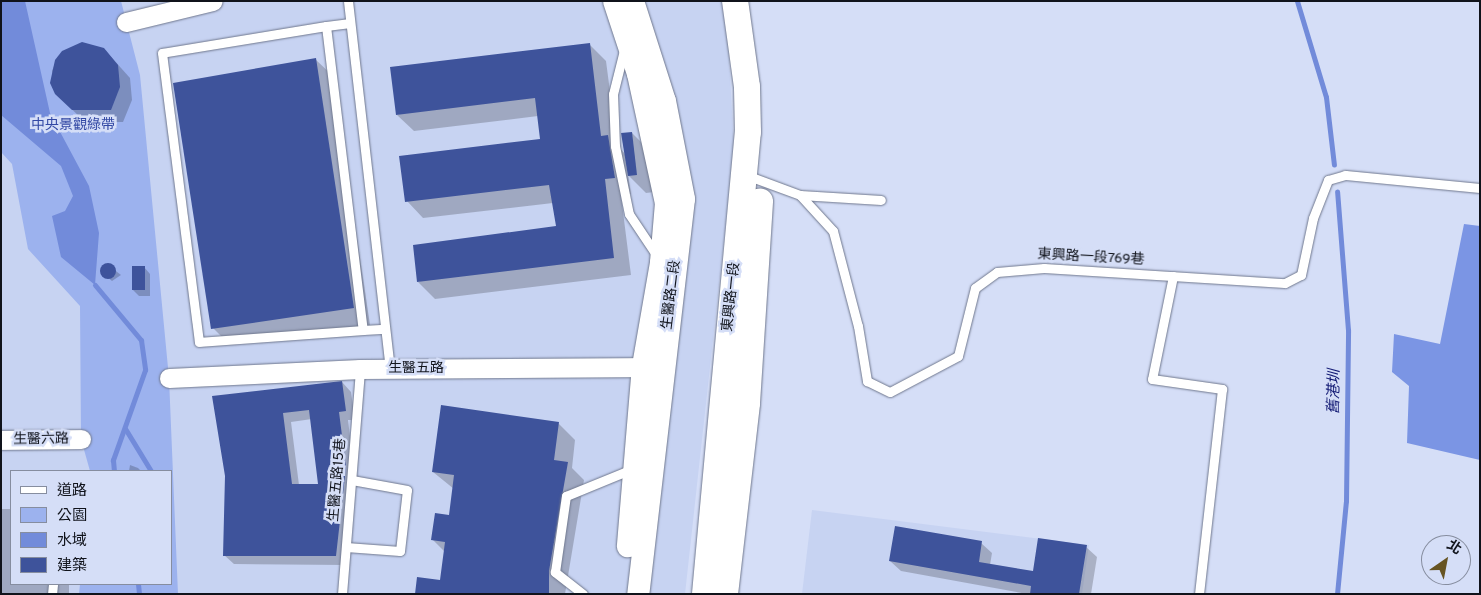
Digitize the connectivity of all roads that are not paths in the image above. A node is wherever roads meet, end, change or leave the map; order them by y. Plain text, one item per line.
1 (213, 1) edge
2 (348, 1) edge
3 (614, 1) edge
4 (632, 1) edge
5 (735, 1) edge
6 (750, 1) edge
7 (126, 22) dead end
8 (350, 23) junction
9 (326, 26) junction
10 (627, 40) junction
11 (753, 177) junction
12 (1480, 188) edge
13 (800, 195) junction
14 (881, 200) dead end
15 (661, 263) junction
16 (1173, 276) junction
17 (363, 330) junction
18 (385, 330) junction
19 (653, 367) junction
20 (360, 368) junction
21 (390, 369) junction
22 (169, 378) dead end
23 (81, 439) dead end
24 (1, 440) edge
25 (635, 468) junction
26 (352, 480) junction
27 (346, 546) junction
28 (342, 594) edge
29 (583, 594) edge
30 (624, 594) edge
31 (638, 594) edge
32 (705, 594) edge
33 (725, 594) edge
34 (1198, 594) edge

1 - 7 street
2 - 8 lane
3 - 10 street, 生醫路二段
4 - 19 street, 生醫路二段
5 - 11 main road, 東興路一段
6 - 11 main road, 東興路一段
8 - 9 lane
8 - 18 lane
9 - 17 lane
9 - 17 lane
10 - 15 street, 生醫路二段
10 - 15 lane
11 - 13 lane, 東興路一段769巷
11 - 32 main road, 東興路一段
11 - 33 main road, 東興路一段
12 - 16 lane, 東興路一段769巷
13 - 14 lane
13 - 16 lane, 東興路一段769巷
15 - 19 street, 生醫路二段
16 - 34 lane
17 - 18 lane
18 - 21 lane
19 - 21 street, 生醫五路
19 - 25 street, 生醫路二段
19 - 31 street, 生醫路二段
20 - 21 street, 生醫五路
20 - 22 street, 生醫五路
20 - 26 lane, 生醫五路15巷
23 - 24 street, 生醫六路
25 - 29 lane
25 - 30 street, 生醫路二段
26 - 27 lane, 生醫五路15巷
26 - 27 lane
27 - 28 lane, 生醫五路15巷

